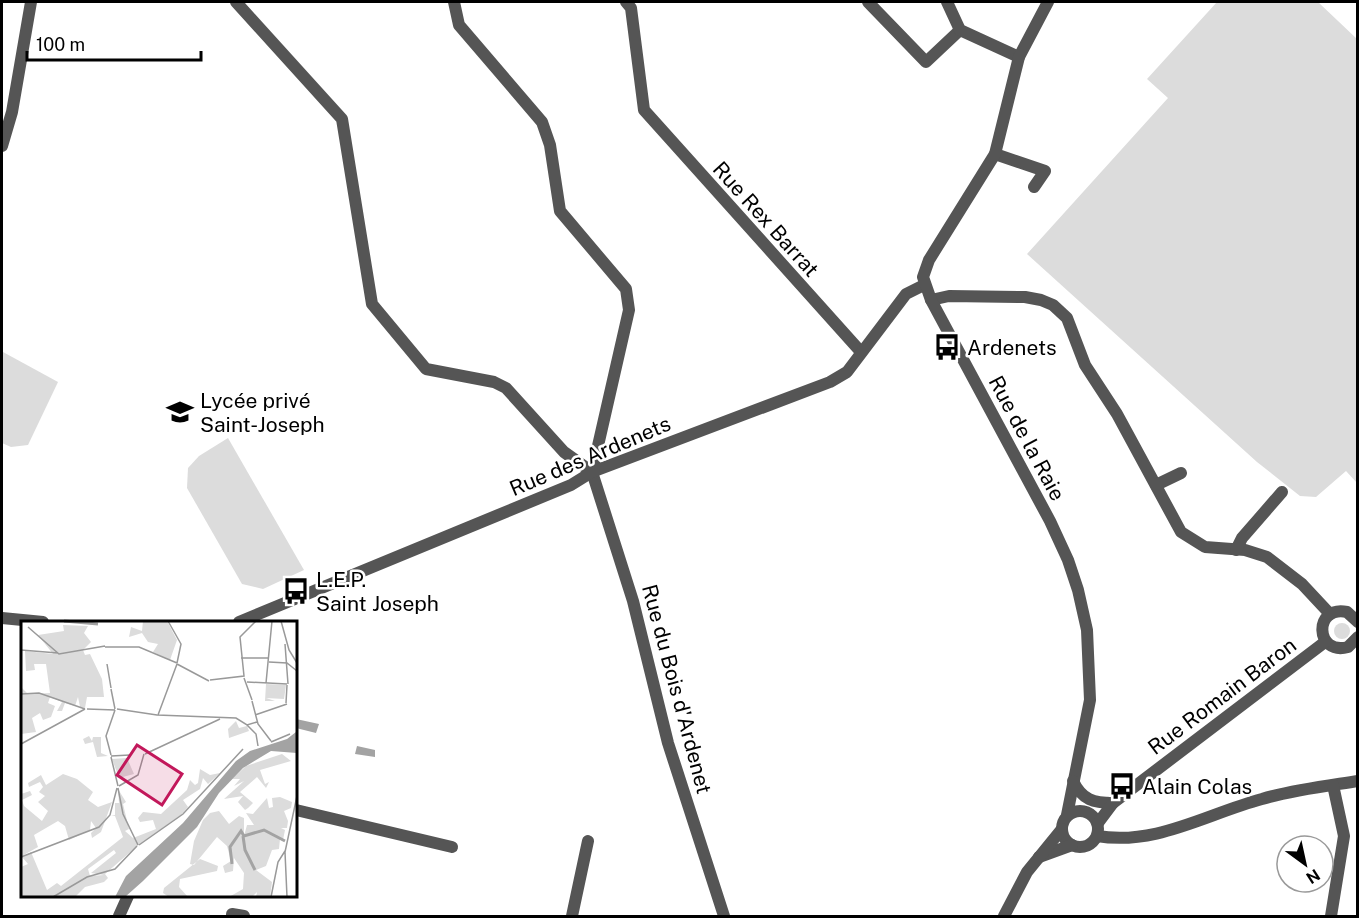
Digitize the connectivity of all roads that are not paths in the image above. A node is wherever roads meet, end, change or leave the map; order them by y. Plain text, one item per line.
1 (31, 2) edge
2 (236, 2) edge
3 (454, 2) edge
4 (626, 2) edge
5 (868, 2) edge
6 (947, 2) edge
7 (1048, 2) edge
8 (960, 30) junction
9 (1019, 57) junction
10 (2, 146) edge
11 (995, 154) junction
12 (1034, 187) dead end
13 (924, 285) junction
14 (931, 300) junction
15 (861, 352) junction
16 (592, 472) junction
17 (1181, 473) dead end
18 (1156, 485) junction
19 (1282, 492) dead end
20 (1236, 550) junction
21 (1330, 614) junction
22 (2, 618) edge
23 (1357, 620) edge
24 (33, 621) edge
25 (241, 621) edge
26 (1325, 642) junction
27 (1356, 644) edge
28 (1358, 781) edge
29 (1333, 785) junction
30 (1072, 786) junction
31 (1113, 803) junction
32 (297, 810) edge
33 (1067, 815) junction
34 (1090, 816) junction
35 (1062, 829) junction
36 (1097, 836) junction
37 (588, 841) dead end
38 (1072, 845) junction
39 (452, 847) dead end
40 (1039, 857) junction
41 (128, 897) edge
42 (119, 916) edge
43 (232, 916) edge
44 (244, 916) edge
45 (572, 916) edge
46 (724, 916) edge
47 (1004, 916) edge
48 (1330, 916) edge

1 - 10 street
2 - 16 street
3 - 16 street
4 - 15 street, Rue Rex Barrat
5 - 8 street
6 - 8 street
7 - 9 street
8 - 9 street
9 - 11 street
11 - 12 street
11 - 13 street
13 - 14 street, Rue de la Raie
13 - 15 street, Rue des Ardenets
14 - 18 street
14 - 30 street, Rue de la Raie
15 - 16 street, Rue des Ardenets
16 - 25 street, Rue des Ardenets
16 - 46 street, Rue du Bois d'Ardenet
17 - 18 street
18 - 20 street
19 - 20 street
20 - 21 street
21 - 23 street
21 - 26 street
22 - 24 street
26 - 27 street
26 - 31 street, Rue Romain Baron
28 - 29 street
29 - 36 street
29 - 48 street
30 - 31 street
30 - 33 street, Rue de la Raie
30 - 34 street
31 - 34 street, Rue Romain Baron
32 - 39 street
33 - 34 street
33 - 35 street
34 - 36 street
35 - 38 street
35 - 40 street
36 - 38 street
37 - 45 street
38 - 40 street
40 - 47 street
41 - 42 street
43 - 44 street

